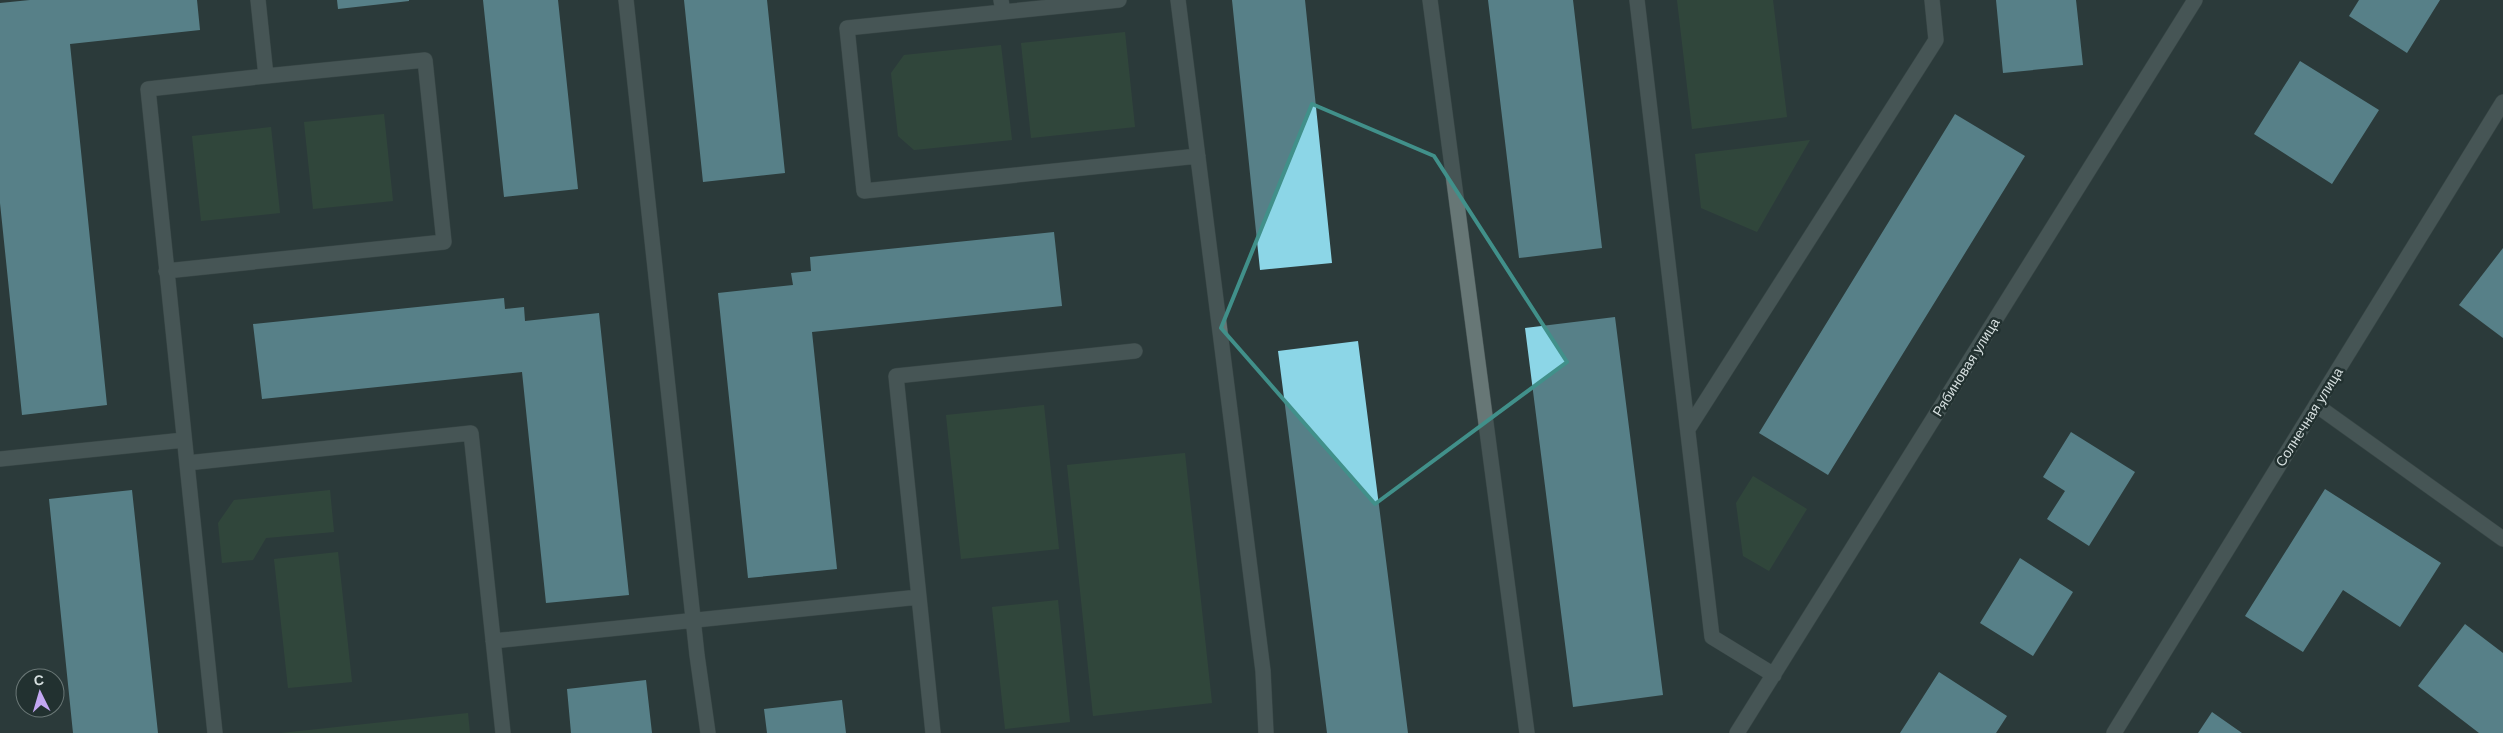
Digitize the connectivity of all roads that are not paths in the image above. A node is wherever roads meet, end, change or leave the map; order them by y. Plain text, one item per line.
1 (258, 0) edge
2 (626, 0) edge
3 (1119, 0) edge
4 (1178, 0) edge
5 (1430, 0) edge
6 (1637, 0) edge
7 (1932, 0) edge
8 (2196, 0) edge
9 (1002, 6) edge
10 (266, 76) junction
11 (2503, 102) edge
12 (1198, 156) junction
13 (166, 271) junction
14 (1135, 351) dead end
15 (2316, 405) junction
16 (1688, 430) junction
17 (184, 440) junction
18 (0, 459) edge
19 (187, 464) junction
20 (2503, 538) edge
21 (919, 597) junction
22 (693, 620) junction
23 (493, 641) junction
24 (1774, 675) junction
25 (215, 733) edge
26 (503, 733) edge
27 (708, 733) edge
28 (933, 733) edge
29 (1266, 733) edge
30 (1527, 733) edge
31 (1737, 733) edge
32 (2114, 733) edge

1 - 10 street
2 - 22 street
3 - 9 street
4 - 12 street
5 - 30 street
6 - 16 street
7 - 16 street
8 - 24 street, Рябиновая улица
9 - 12 street
10 - 13 street
10 - 13 street
11 - 15 street, Солнечная улица
12 - 29 street
13 - 17 street
14 - 21 street
15 - 20 street
15 - 32 street, Солнечная улица
16 - 24 street
17 - 18 street
17 - 19 street
19 - 23 street
19 - 25 street
21 - 22 street
21 - 28 street
22 - 23 street
22 - 27 street
23 - 26 street
24 - 31 street, Рябиновая улица

